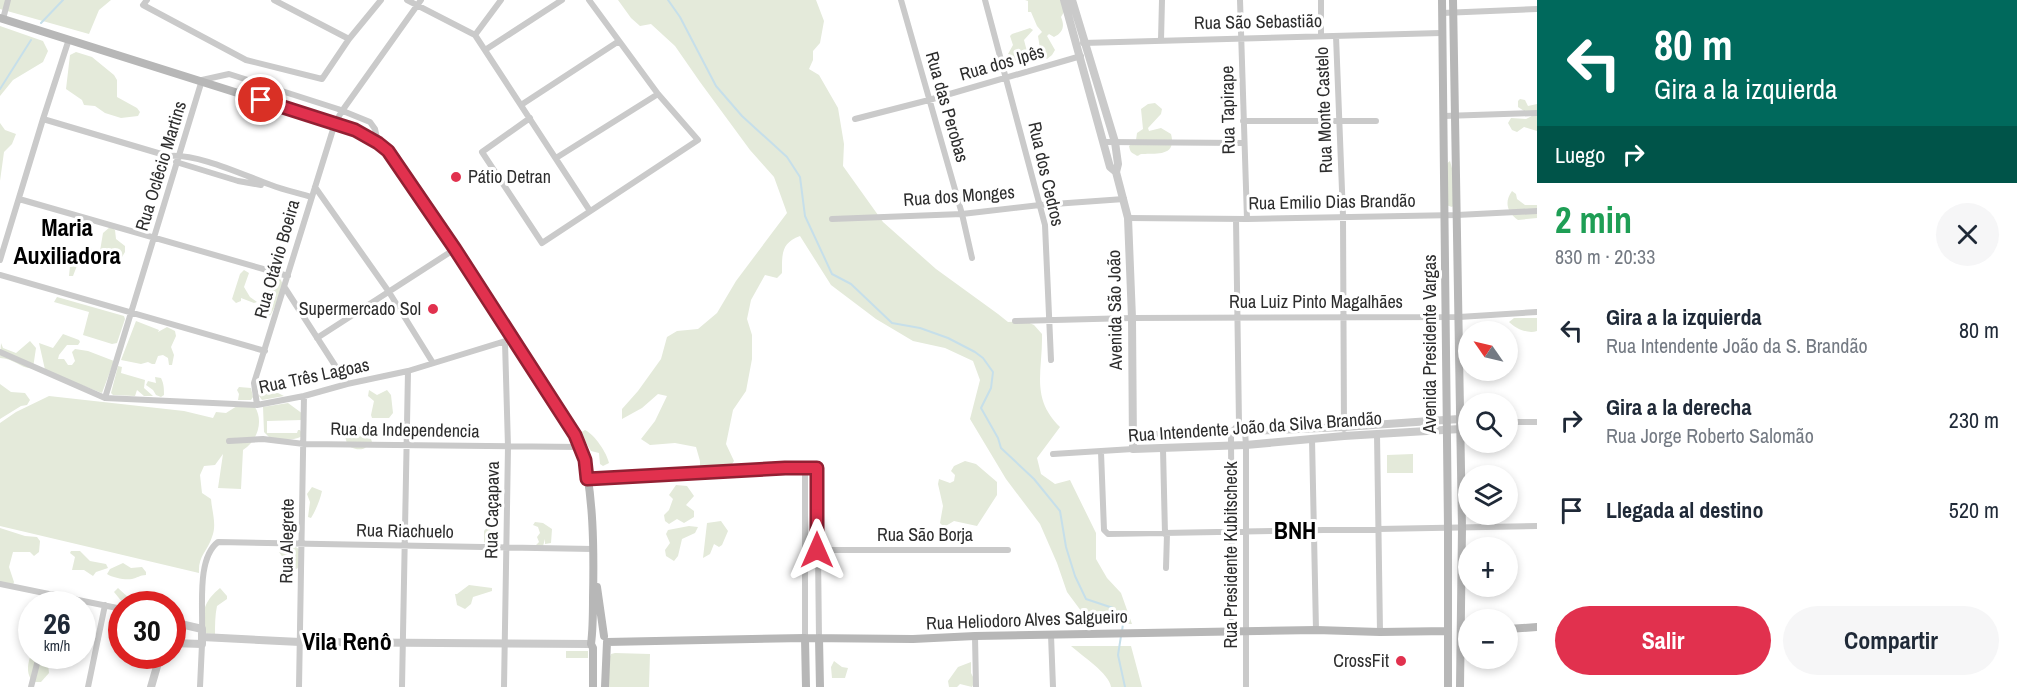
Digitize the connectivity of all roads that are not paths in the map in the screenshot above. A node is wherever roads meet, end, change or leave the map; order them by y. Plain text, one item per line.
1 (8, 0) edge
2 (147, 0) edge
3 (274, 0) edge
4 (381, 0) edge
5 (407, 0) edge
6 (501, 0) edge
7 (562, 0) edge
8 (589, 0) edge
9 (901, 0) edge
10 (985, 0) edge
11 (1064, 0) edge
12 (1072, 0) edge
13 (1162, 0) edge
14 (1240, 0) edge
15 (1321, 0) edge
16 (1442, 0) edge
17 (1453, 0) edge
18 (419, 3) edge
19 (1537, 9) edge
20 (1442, 13) junction
21 (1454, 13) junction
22 (1, 19) edge
23 (1441, 33) junction
24 (475, 35) junction
25 (1321, 36) junction
26 (1336, 36) junction
27 (1241, 38) junction
28 (69, 39) junction
29 (349, 39) junction
30 (1161, 40) junction
31 (619, 41) junction
32 (1080, 43) junction
33 (485, 50) junction
34 (1084, 56) junction
35 (1007, 77) junction
36 (202, 80) junction
37 (657, 94) junction
38 (929, 100) junction
39 (521, 105) junction
40 (342, 111) junction
41 (1537, 112) edge
42 (1444, 116) junction
43 (1456, 116) junction
44 (530, 118) junction
45 (43, 119) junction
46 (855, 119) dead end
47 (1339, 120) junction
48 (1243, 121) junction
49 (1376, 121) dead end
50 (335, 123) junction
51 (1105, 142) junction
52 (1115, 142) junction
53 (378, 143) junction
54 (1243, 143) junction
55 (180, 155) junction
56 (168, 156) junction
57 (556, 158) junction
58 (178, 163) junction
59 (1116, 171) junction
60 (273, 186) junction
61 (315, 187) junction
62 (311, 197) junction
63 (19, 199) junction
64 (1124, 199) junction
65 (1040, 205) junction
66 (590, 211) junction
67 (1537, 211) edge
68 (962, 214) junction
69 (1445, 215) junction
70 (1457, 215) junction
71 (1343, 216) junction
72 (1128, 218) junction
73 (831, 219) dead end
74 (1236, 219) junction
75 (1246, 219) junction
76 (155, 237) junction
77 (455, 249) junction
78 (972, 258) dead end
79 (0, 260) edge
80 (0, 275) edge
81 (288, 276) junction
82 (285, 288) junction
83 (389, 292) junction
84 (1537, 312) edge
85 (131, 313) junction
86 (1343, 316) junction
87 (1238, 317) junction
88 (1447, 317) junction
89 (1459, 317) junction
90 (1132, 318) junction
91 (1050, 320) junction
92 (1015, 321) dead end
93 (316, 338) junction
94 (509, 341) junction
95 (265, 351) junction
96 (0, 352) edge
97 (1051, 360) dead end
98 (433, 363) junction
99 (408, 371) junction
100 (347, 384) junction
101 (1459, 393) edge
102 (304, 396) junction
103 (105, 398) junction
104 (257, 405) junction
105 (1458, 419) edge
106 (1446, 420) junction
107 (1518, 422) edge
108 (1537, 422) edge
109 (1239, 424) junction
110 (1458, 429) edge
111 (1446, 430) junction
112 (1344, 431) junction
113 (1245, 432) junction
114 (1231, 433) junction
115 (1377, 434) junction
116 (1133, 436) junction
117 (1312, 439) junction
118 (229, 441) dead end
119 (304, 444) junction
120 (1246, 445) junction
121 (407, 446) junction
122 (1231, 446) junction
123 (508, 447) junction
124 (581, 447) junction
125 (1133, 449) junction
126 (1163, 449) junction
127 (1101, 452) junction
128 (1460, 453) edge
129 (1053, 454) dead end
130 (805, 468) junction
131 (587, 479) junction
132 (1537, 526) edge
133 (1449, 528) junction
134 (1462, 528) junction
135 (1378, 529) junction
136 (1314, 531) junction
137 (1233, 533) junction
138 (1247, 533) junction
139 (1166, 534) junction
140 (302, 544) junction
141 (406, 546) junction
142 (506, 547) junction
143 (593, 549) junction
144 (806, 550) junction
145 (817, 550) junction
146 (1008, 550) dead end
147 (1166, 568) dead end
148 (594, 572) junction
149 (1, 584) edge
150 (37, 591) edge
151 (0, 594) edge
152 (96, 603) edge
153 (105, 605) junction
154 (108, 606) edge
155 (1464, 609) edge
156 (1458, 626) edge
157 (1537, 627) edge
158 (1518, 628) edge
159 (186, 629) edge
160 (1316, 630) junction
161 (1448, 631) junction
162 (1247, 632) junction
163 (1380, 632) junction
164 (1232, 633) junction
165 (1052, 634) junction
166 (975, 636) junction
167 (202, 637) junction
168 (805, 638) junction
169 (819, 639) junction
170 (186, 640) edge
171 (606, 641) junction
172 (300, 642) junction
173 (402, 642) junction
174 (505, 643) junction
175 (592, 643) junction
176 (36, 669) edge
177 (157, 669) edge
178 (1462, 669) edge
179 (32, 687) edge
180 (88, 687) edge
181 (152, 687) edge
182 (200, 687) edge
183 (299, 687) edge
184 (402, 687) edge
185 (504, 687) edge
186 (593, 687) edge
187 (605, 687) edge
188 (806, 687) edge
189 (820, 687) edge
190 (976, 687) edge
191 (1053, 687) edge
192 (1246, 687) edge
193 (1448, 687) edge
194 (1460, 687) edge

1 - 22 street
2 - 29 street
3 - 29 street
4 - 29 street
5 - 18 street
6 - 24 street
7 - 33 street
8 - 31 street
9 - 38 street, Rua das Perobas
10 - 35 street, Rua dos Cedros
11 - 32 street, Avenida São João
12 - 32 street, Avenida São João
13 - 30 street
14 - 27 street, Rua Tapirape
15 - 25 street, Rua Monte Castelo
16 - 20 main road, Avenida Presidente Vargas
17 - 21 main road, Avenida Presidente Vargas
18 - 24 street
18 - 40 street, Rua Otávio Boeira
19 - 21 street
20 - 21 street
20 - 23 main road, Avenida Presidente Vargas
21 - 43 main road, Avenida Presidente Vargas
22 - 28 main road
23 - 26 street, Rua São Sebastião
23 - 42 main road, Avenida Presidente Vargas
24 - 33 street
25 - 26 street, Rua São Sebastião
25 - 27 street, Rua São Sebastião
26 - 47 street, Rua Monte Castelo
27 - 30 street, Rua São Sebastião
27 - 48 street, Rua Tapirape
28 - 36 main road
28 - 45 street
30 - 32 street, Rua São Sebastião
31 - 37 street
31 - 39 street
32 - 34 street, Avenida São João
33 - 39 street
34 - 35 street, Rua dos Ipês
34 - 51 street, Avenida São João
34 - 52 street, Avenida São João
35 - 38 street, Rua dos Ipês
35 - 65 street, Rua dos Cedros
36 - 40 street
36 - 50 main road
36 - 55 street, Rua Oclêcio Martins
37 - 57 street
37 - 66 street
38 - 46 street, Rua dos Ipês
38 - 68 street, Rua das Perobas
39 - 44 street
40 - 50 street, Rua Otávio Boeira
40 - 53 street
41 - 43 street
42 - 43 street
42 - 69 main road, Avenida Presidente Vargas
43 - 70 main road, Avenida Presidente Vargas
44 - 57 street
44 - 66 street
45 - 56 street
45 - 63 street
47 - 48 street
47 - 49 street
47 - 71 street, Rua Monte Castelo
48 - 54 street, Rua Tapirape
50 - 53 main road
50 - 61 street, Rua Otávio Boeira
51 - 52 street
51 - 59 street, Avenida São João
52 - 54 street
52 - 59 street, Avenida São João
53 - 77 main road
54 - 75 street, Rua Tapirape
55 - 56 street
55 - 58 street, Rua Oclêcio Martins
55 - 60 street
56 - 58 street
57 - 66 street
58 - 60 street
58 - 76 street, Rua Oclêcio Martins
59 - 64 street, Avenida São João
60 - 62 street
61 - 62 street, Rua Otávio Boeira
61 - 83 street
62 - 81 street, Rua Otávio Boeira
63 - 76 street
63 - 79 street
64 - 65 street, Rua dos Monges
64 - 72 street, Avenida São João
65 - 68 street, Rua dos Monges
65 - 91 street, Rua dos Cedros
67 - 70 street, Rua Emilio Dias Brandão
68 - 73 street, Rua dos Monges
68 - 78 street, Rua das Perobas
69 - 70 street, Rua Emilio Dias Brandão
69 - 71 street, Rua Emilio Dias Brandão
69 - 88 main road, Avenida Presidente Vargas
70 - 89 main road, Avenida Presidente Vargas
71 - 75 street, Rua Emilio Dias Brandão
71 - 86 street, Rua Monte Castelo
72 - 74 street, Rua Emilio Dias Brandão
72 - 90 street, Avenida São João
74 - 75 street, Rua Emilio Dias Brandão
74 - 87 street
76 - 81 street
76 - 85 street, Rua Oclêcio Martins
77 - 83 street
77 - 94 main road
80 - 85 street
81 - 82 street, Rua Otávio Boeira
82 - 93 street
82 - 95 street, Rua Otávio Boeira
83 - 93 street
83 - 98 street
84 - 89 street, Rua Luiz Pinto Magalhães
85 - 95 street
85 - 103 street, Rua Oclêcio Martins
86 - 87 street, Rua Luiz Pinto Magalhães
86 - 88 street, Rua Luiz Pinto Magalhães
86 - 112 street, Rua Monte Castelo
87 - 90 street, Rua Luiz Pinto Magalhães
87 - 109 street
88 - 89 street, Rua Luiz Pinto Magalhães
88 - 106 main road, Avenida Presidente Vargas
89 - 101 main road, Avenida Presidente Vargas
90 - 91 street, Rua Luiz Pinto Magalhães
90 - 116 street, Avenida São João
91 - 92 street, Rua Luiz Pinto Magalhães
91 - 97 street, Rua dos Cedros
93 - 100 street
94 - 98 street, Rua Três Lagoas
94 - 123 street, Rua Caçapava
94 - 124 main road
95 - 104 street, Rua Otávio Boeira
96 - 103 street, Rua Três Lagoas
98 - 99 street, Rua Três Lagoas
99 - 100 street, Rua Três Lagoas
99 - 121 street
100 - 102 street, Rua Três Lagoas
102 - 104 street, Rua Três Lagoas
102 - 119 street, Rua Alegrete
103 - 104 street, Rua Três Lagoas
105 - 106 street, Rua Intendente João da Silva Brandão
106 - 111 main road, Avenida Presidente Vargas
106 - 112 street, Rua Intendente João da Silva Brandão
107 - 108 street
109 - 113 street
109 - 114 street
110 - 111 street, Rua Intendente João da Silva Brandão
111 - 115 street, Rua Intendente João da Silva Brandão
111 - 133 main road, Avenida Presidente Vargas
112 - 113 street, Rua Intendente João da Silva Brandão
112 - 115 street, Rua Intendente João da Silva Brandão
112 - 117 street, Rua Intendente João da Silva Brandão
113 - 114 street, Rua Intendente João da Silva Brandão
113 - 120 street, Rua Presidente Kubitscheck
114 - 116 street, Rua Intendente João da Silva Brandão
114 - 122 street, Rua Presidente Kubitscheck
115 - 135 street
116 - 125 street, Avenida São João
117 - 120 street, Rua Intendente João da Silva Brandão
117 - 136 street
118 - 119 street, Rua da Independencia
119 - 121 street, Rua da Independencia
119 - 140 street, Rua Alegrete
120 - 122 street, Rua Intendente João da Silva Brandão
120 - 138 street, Rua Presidente Kubitscheck
121 - 123 street, Rua da Independencia
121 - 141 street
122 - 126 street, Rua Intendente João da Silva Brandão
122 - 137 street, Rua Presidente Kubitscheck
123 - 124 street, Rua da Independencia
123 - 142 street, Rua Caçapava
124 - 131 main road
125 - 126 street, Rua Intendente João da Silva Brandão
125 - 127 street, Rua Intendente João da Silva Brandão
126 - 139 street
127 - 129 street, Rua Intendente João da Silva Brandão
127 - 139 street
128 - 134 main road, Avenida Presidente Vargas
130 - 131 street
130 - 144 street
130 - 145 street
131 - 143 main road
132 - 134 street
133 - 134 street
133 - 135 street
133 - 161 main road, Avenida Presidente Vargas
134 - 155 main road, Avenida Presidente Vargas
135 - 136 street
135 - 163 street
136 - 138 street
136 - 160 street
137 - 138 street
137 - 139 street
137 - 164 street, Rua Presidente Kubitscheck
138 - 162 street, Rua Presidente Kubitscheck
139 - 147 street
140 - 141 street, Rua Riachuelo
140 - 167 street, Rua Riachuelo
140 - 172 street, Rua Alegrete
141 - 142 street, Rua Riachuelo
141 - 173 street
142 - 143 street, Rua Riachuelo
142 - 174 street, Rua Caçapava
143 - 148 main road
144 - 145 street, Rua São Borja
144 - 168 street
145 - 146 street, Rua São Borja
145 - 169 street
148 - 171 main road
148 - 175 main road
149 - 150 street
149 - 151 street
152 - 153 street
153 - 154 street
153 - 180 street
156 - 161 main road, Rua Heliodoro Alves Salgueiro
157 - 158 main road
159 - 167 street
160 - 162 main road, Rua Heliodoro Alves Salgueiro
160 - 163 main road, Rua Heliodoro Alves Salgueiro
161 - 163 main road, Rua Heliodoro Alves Salgueiro
161 - 193 main road, Avenida Presidente Vargas
162 - 164 main road, Rua Heliodoro Alves Salgueiro
162 - 192 street, Rua Presidente Kubitscheck
164 - 165 main road, Rua Heliodoro Alves Salgueiro
165 - 166 main road, Rua Heliodoro Alves Salgueiro
165 - 191 street
166 - 169 main road, Rua Heliodoro Alves Salgueiro
166 - 190 street
167 - 170 street
167 - 172 street
167 - 182 street
168 - 169 main road, Rua Heliodoro Alves Salgueiro
168 - 171 main road, Rua Heliodoro Alves Salgueiro
168 - 188 main road
169 - 189 main road
171 - 175 main road
171 - 175 main road
171 - 187 main road
172 - 173 street
172 - 183 street, Rua Alegrete
173 - 174 street
173 - 184 street
174 - 175 street
174 - 185 street, Rua Caçapava
175 - 186 main road
176 - 179 street
177 - 181 street
178 - 194 main road, Avenida Presidente Vargas

